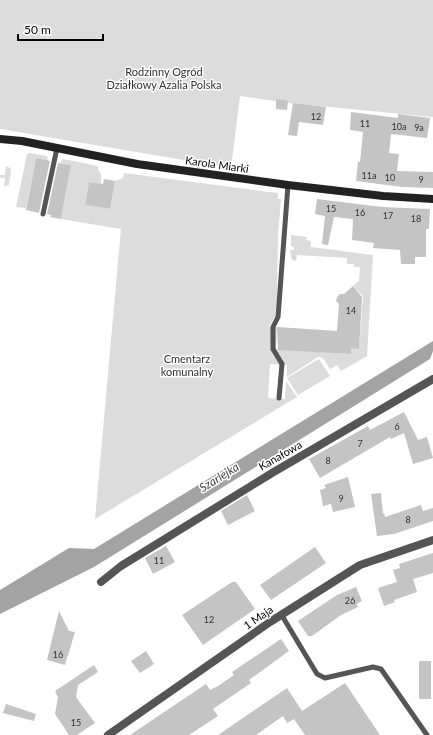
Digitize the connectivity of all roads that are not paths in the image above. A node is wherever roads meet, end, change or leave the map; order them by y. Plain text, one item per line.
1 (0, 139) edge
2 (56, 148) junction
3 (288, 185) junction
4 (433, 199) edge
5 (43, 214) dead end
6 (433, 380) edge
7 (279, 398) dead end
8 (433, 540) edge
9 (101, 582) dead end
10 (282, 614) junction
11 (108, 735) edge
12 (427, 735) edge

1 - 2 street, Karola Miarki
2 - 3 street, Karola Miarki
2 - 5 lane
3 - 4 street, Karola Miarki
3 - 7 lane
6 - 9 street, Kanałowa
8 - 10 street, 1 Maja
10 - 11 street, 1 Maja
10 - 12 lane

